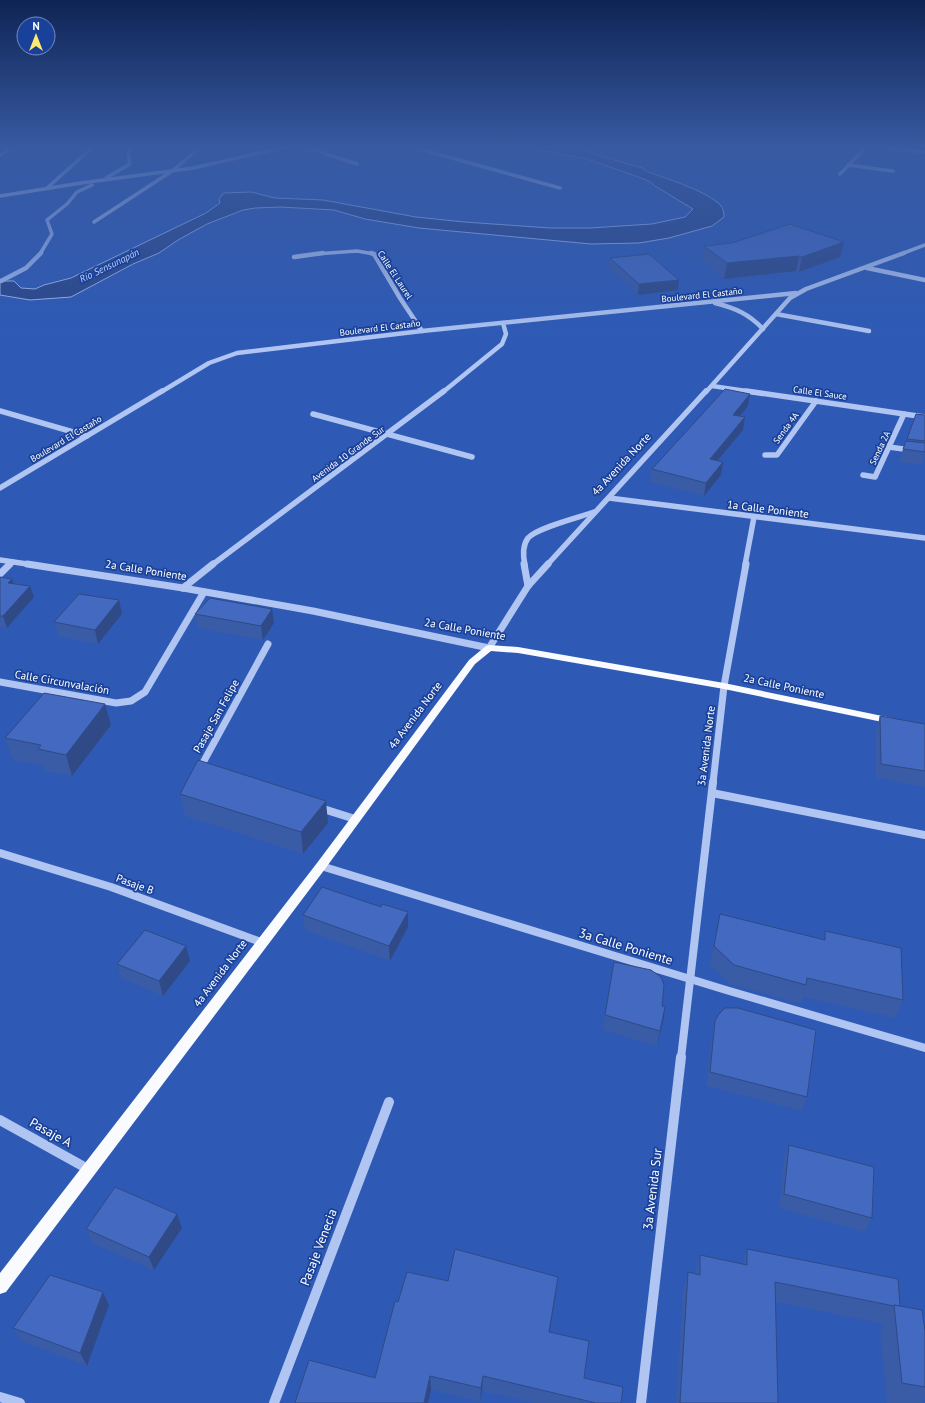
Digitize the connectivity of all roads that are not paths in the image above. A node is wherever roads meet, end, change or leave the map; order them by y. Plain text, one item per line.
1 (112, 210) edge
2 (94, 222) dead end
3 (925, 245) edge
4 (294, 257) dead end
5 (867, 268) junction
6 (925, 280) edge
7 (796, 293) junction
8 (709, 302) junction
9 (776, 314) junction
10 (503, 323) junction
11 (763, 329) junction
12 (422, 331) junction
13 (869, 331) dead end
14 (712, 386) junction
15 (816, 401) junction
16 (0, 411) edge
17 (313, 414) dead end
18 (904, 414) junction
19 (925, 417) edge
20 (387, 434) junction
21 (87, 436) junction
22 (889, 447) junction
23 (925, 452) edge
24 (765, 455) dead end
25 (472, 457) dead end
26 (863, 475) dead end
27 (0, 488) edge
28 (609, 498) junction
29 (596, 512) junction
30 (754, 517) junction
31 (925, 538) edge
32 (0, 560) edge
33 (12, 562) junction
34 (0, 574) edge
35 (528, 586) junction
36 (183, 588) junction
37 (204, 592) junction
38 (268, 644) dead end
39 (489, 648) junction
40 (0, 682) edge
41 (724, 686) junction
42 (902, 723) edge
43 (201, 772) edge
44 (712, 793) junction
45 (310, 805) edge
46 (355, 819) junction
47 (925, 835) edge
48 (0, 853) edge
49 (320, 866) junction
50 (261, 942) junction
51 (690, 978) junction
52 (925, 1048) edge
53 (389, 1102) dead end
54 (0, 1120) edge
55 (88, 1169) junction
56 (0, 1286) edge
57 (0, 1397) edge
58 (20, 1403) edge
59 (274, 1403) edge
60 (642, 1403) edge

1 - 2 street
3 - 5 street, 4a Avenida Norte
4 - 12 street, Calle El Laurel
5 - 6 street
5 - 7 street, 4a Avenida Norte
7 - 8 street, Boulevard El Castaño
7 - 9 street, 4a Avenida Norte
8 - 10 street, Boulevard El Castaño
8 - 11 street
9 - 11 street, 4a Avenida Norte
9 - 13 street
10 - 12 street, Boulevard El Castaño
10 - 20 street, Avenida 10 Grande Sur
11 - 14 street, 4a Avenida Norte
12 - 21 street, Boulevard El Castaño
14 - 15 street, Calle El Sauce
14 - 28 street, 4a Avenida Norte
15 - 18 street, Calle El Sauce
15 - 24 street, Senda 4A
16 - 21 street
17 - 20 street
18 - 19 street, Calle El Sauce
18 - 22 street, Senda 2A
20 - 25 street
20 - 36 street, Avenida 10 Grande Sur
21 - 27 street, Boulevard El Castaño
22 - 23 street
22 - 26 street, Senda 2A
28 - 29 street, 4a Avenida Norte
28 - 30 street, 1a Calle Poniente
29 - 35 street, 4a Avenida Norte
29 - 35 street
30 - 31 street, 1a Calle Poniente
30 - 41 street, 3a Avenida Norte
32 - 33 street, 2a Calle Poniente
33 - 34 street
33 - 36 street, 2a Calle Poniente
35 - 39 street, 4a Avenida Norte
36 - 37 street, 2a Calle Poniente
37 - 39 street, 2a Calle Poniente
37 - 40 street, Calle Circunvalación
38 - 43 street, Pasaje San Felipe
39 - 41 main road, 2a Calle Poniente
39 - 46 main road, 4a Avenida Norte
41 - 42 main road, 2a Calle Poniente
41 - 44 street, 3a Avenida Norte
44 - 47 street
44 - 51 street, 3a Avenida Norte
45 - 46 street
46 - 49 main road, 4a Avenida Norte
48 - 50 street, Pasaje B
49 - 50 main road, 4a Avenida Norte
49 - 51 street, 3a Calle Poniente
50 - 55 main road, 4a Avenida Norte
51 - 52 street, 3a Calle Poniente
51 - 60 street, 3a Avenida Sur
53 - 59 street, Pasaje Venecia
54 - 55 street, Pasaje A
55 - 56 main road, 4a Avenida Norte
57 - 58 street

